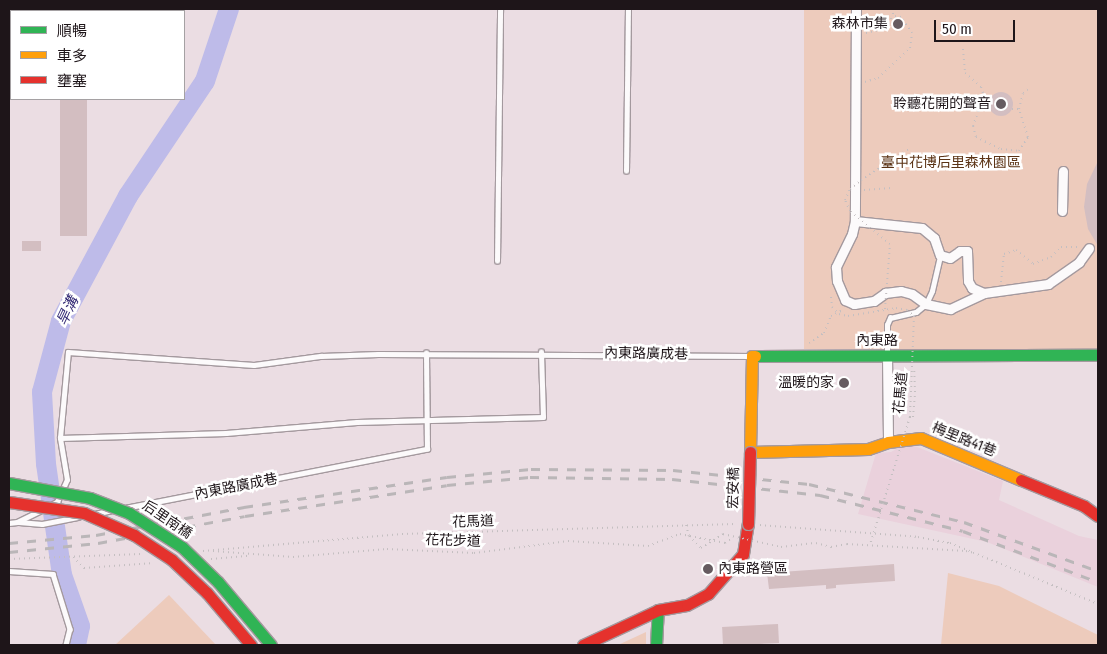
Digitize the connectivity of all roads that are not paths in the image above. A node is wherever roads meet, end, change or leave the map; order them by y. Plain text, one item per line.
1 (500, 9) edge
2 (628, 9) edge
3 (856, 9) edge
4 (626, 171) dead end
5 (1063, 171) dead end
6 (1062, 211) dead end
7 (855, 221) junction
8 (1089, 248) road end
9 (940, 255) junction
10 (497, 261) dead end
11 (984, 293) junction
12 (926, 304) junction
13 (541, 352) junction
14 (426, 353) junction
15 (1098, 355) edge
16 (752, 356) junction
17 (887, 356) junction
18 (427, 422) junction
19 (60, 438) junction
20 (888, 442) junction
21 (750, 452) junction
22 (9, 483) edge
23 (9, 506) edge
24 (35, 513) junction
25 (1098, 516) edge
26 (9, 522) edge
27 (17, 522) junction
28 (9, 571) edge
29 (658, 610) junction
30 (66, 645) edge
31 (251, 645) edge
32 (271, 645) edge
33 (583, 645) edge
34 (656, 645) edge

1 - 10 lane
2 - 4 lane
3 - 7 street
5 - 6 street
7 - 9 street
7 - 12 street
8 - 11 street
9 - 11 street
9 - 12 lane
11 - 12 street
12 - 17 lane
13 - 14 lane, 內東路廣成巷
13 - 16 lane, 內東路廣成巷
13 - 18 lane
14 - 18 lane, 內東路廣成巷
14 - 19 lane
15 - 17 street, 內東路
16 - 17 street, 內東路
16 - 21 street
17 - 20 street
18 - 19 lane
18 - 27 lane, 內東路廣成巷
19 - 24 lane, bridge
20 - 21 street, 梅里路41巷
20 - 25 street, 梅里路41巷
21 - 29 street, 宏安橋, bridge
22 - 32 street, 后里南橋, bridge
23 - 24 lane
23 - 31 street, bridge
24 - 27 lane
26 - 27 lane
28 - 30 lane
29 - 33 street
29 - 34 street

